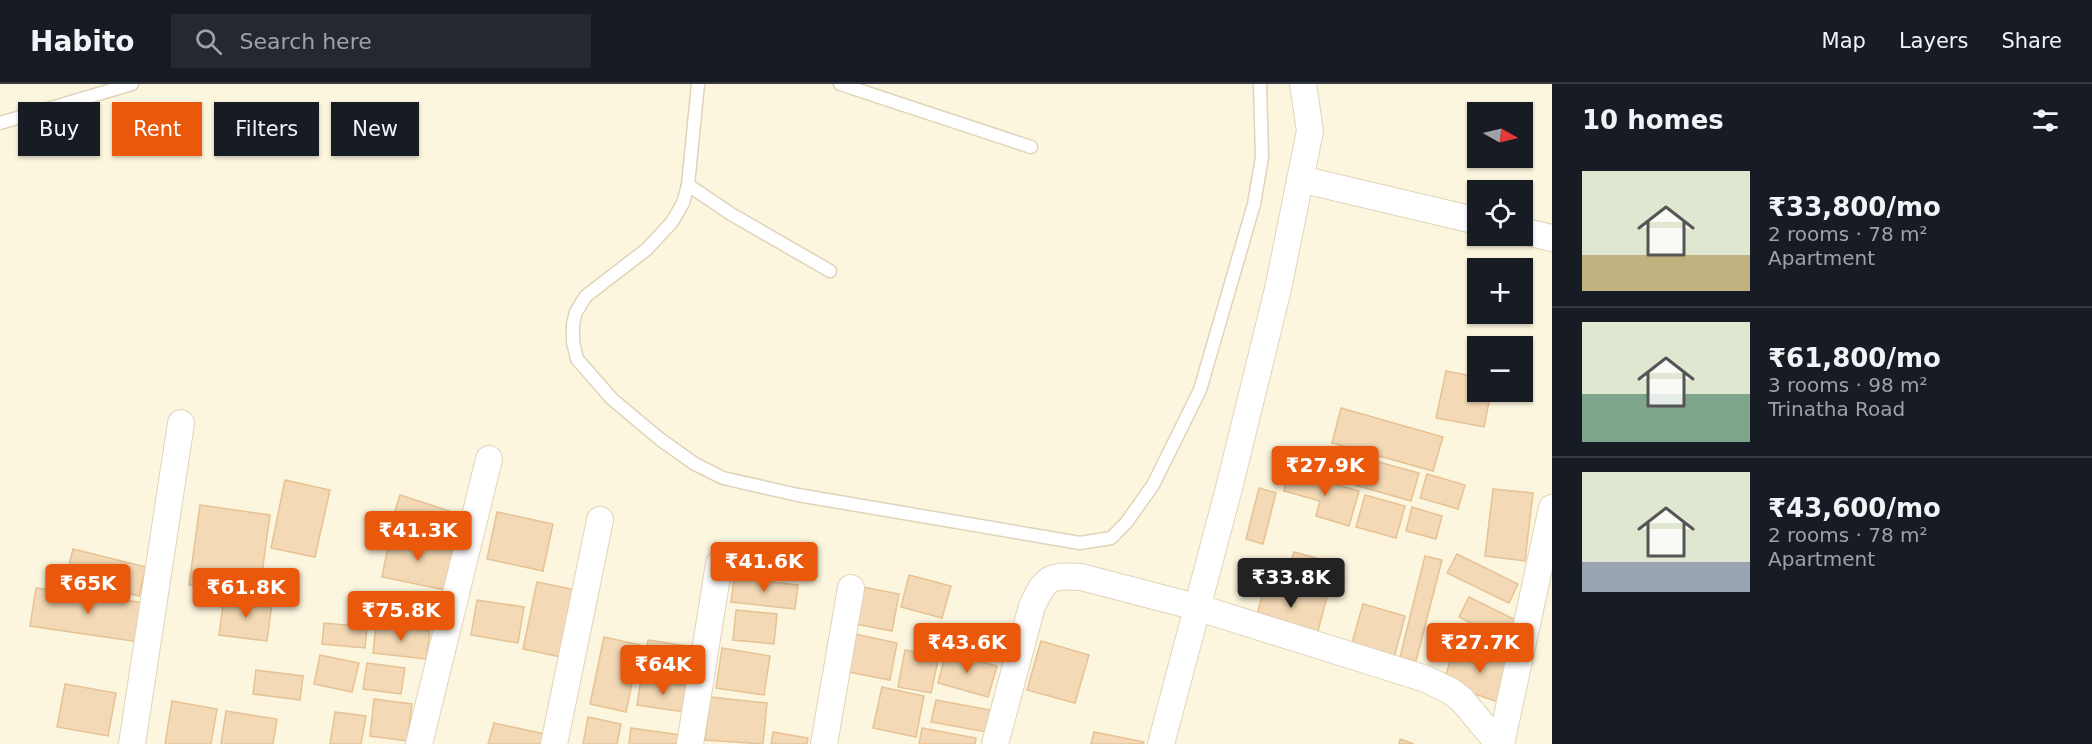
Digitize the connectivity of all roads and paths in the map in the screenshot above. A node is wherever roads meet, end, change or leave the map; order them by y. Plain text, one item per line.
1 (132, 84) edge
2 (698, 84) edge
3 (840, 84) edge
4 (1260, 84) edge
5 (1304, 84) edge
6 (0, 123) edge
7 (1031, 147) dead end
8 (1300, 179) junction
9 (688, 185) junction
10 (1467, 218) edge
11 (1533, 234) edge
12 (1552, 238) edge
13 (830, 271) dead end
14 (181, 423) dead end
15 (489, 459) dead end
16 (1552, 508) edge
17 (600, 520) dead end
18 (719, 564) dead end
19 (850, 588) dead end
20 (1196, 607) junction
21 (132, 744) edge
22 (419, 744) edge
23 (554, 744) edge
24 (690, 744) edge
25 (824, 744) edge
26 (995, 744) edge
27 (1161, 744) edge
28 (1500, 744) edge

1 - 6 lane
2 - 9 lane
3 - 7 lane
4 - 9 lane
5 - 8 street
8 - 10 street
8 - 20 street
9 - 13 lane
11 - 12 street
14 - 21 street
15 - 22 street
16 - 28 street
17 - 23 street
18 - 24 street
19 - 25 street
20 - 26 street
20 - 27 street
20 - 28 street

